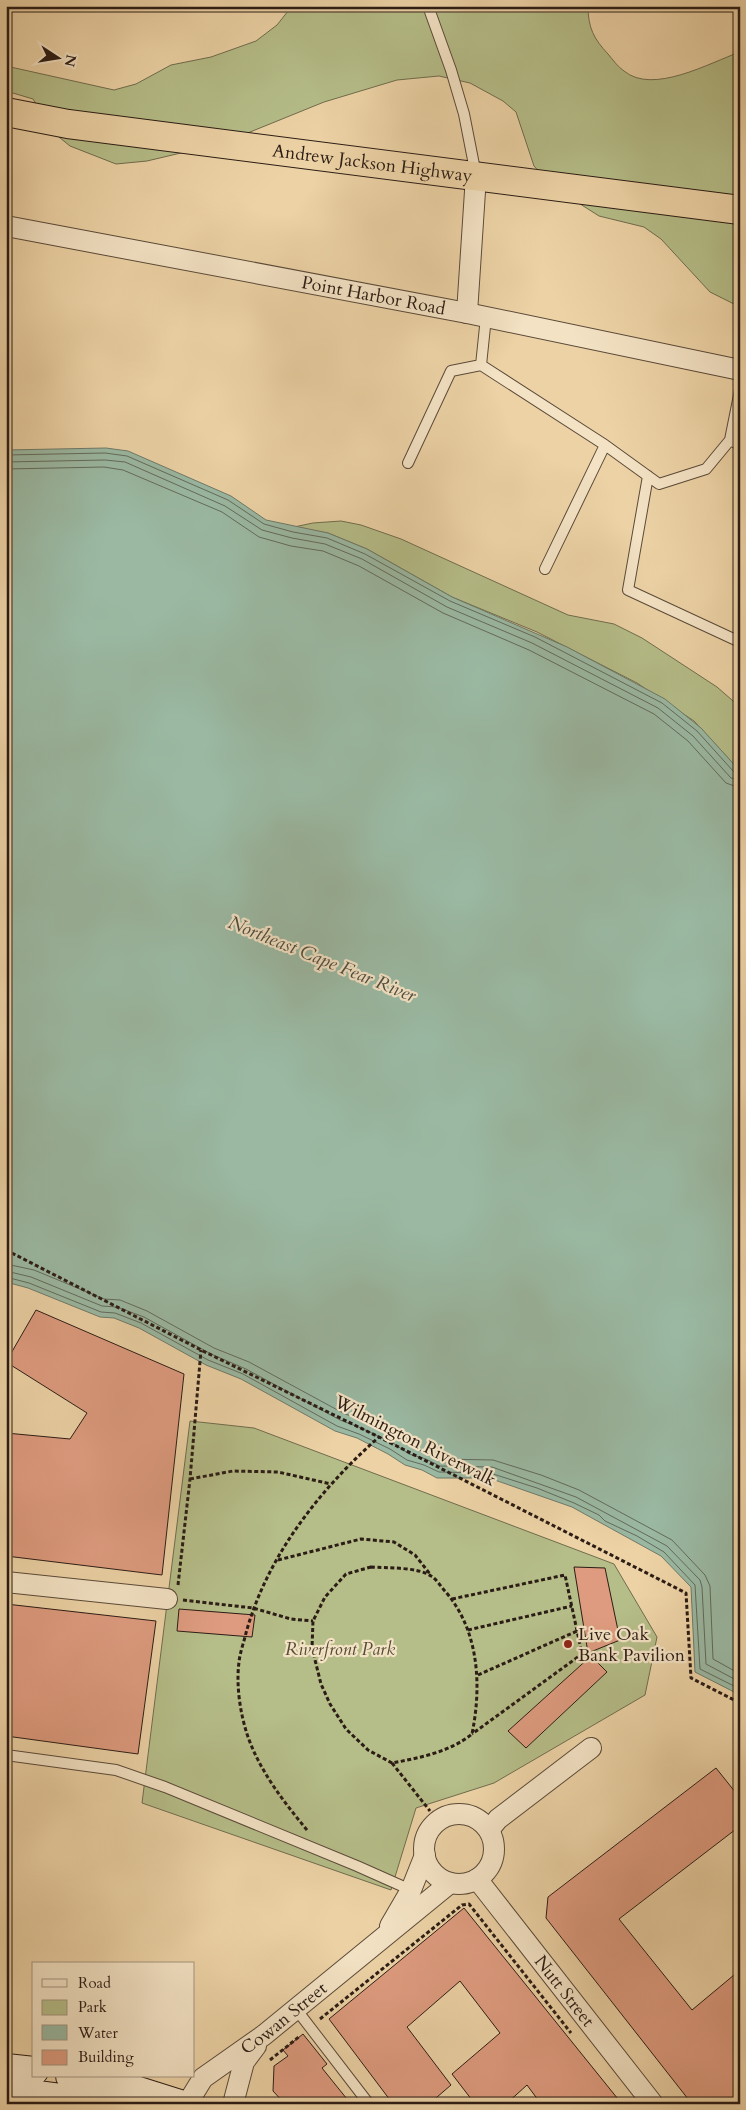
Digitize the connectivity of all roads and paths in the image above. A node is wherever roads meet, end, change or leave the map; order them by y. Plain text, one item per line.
1 (428, 6) edge
2 (6, 112) edge
3 (476, 176) junction
4 (740, 210) edge
5 (6, 226) edge
6 (477, 315) junction
7 (481, 365) junction
8 (740, 370) edge
9 (740, 390) edge
10 (730, 440) junction
11 (605, 445) junction
12 (740, 445) edge
13 (408, 463) dead end
14 (648, 476) junction
15 (545, 569) dead end
16 (740, 642) edge
17 (6, 1250) edge
18 (201, 1350) junction
19 (379, 1437) junction
20 (190, 1479) junction
21 (332, 1484) junction
22 (277, 1560) junction
23 (430, 1575) junction
24 (6, 1582) edge
25 (172, 1599) junction
26 (452, 1599) junction
27 (572, 1606) junction
28 (253, 1608) junction
29 (313, 1621) junction
30 (468, 1630) junction
31 (577, 1631) junction
32 (478, 1675) junction
33 (740, 1703) edge
34 (472, 1734) junction
35 (591, 1748) dead end
36 (6, 1755) edge
37 (392, 1764) junction
38 (430, 1811) dead end
39 (489, 1830) junction
40 (325, 1853) junction
41 (424, 1855) junction
42 (477, 1879) junction
43 (450, 1883) junction
44 (411, 1890) junction
45 (386, 1934) junction
46 (296, 2009) junction
47 (310, 2027) junction
48 (264, 2035) junction
49 (574, 2036) dead end
50 (264, 2066) dead end
51 (6, 2068) edge
52 (32, 2072) edge
53 (82, 2078) edge
54 (6, 2091) edge
55 (107, 2104) edge
56 (180, 2104) edge
57 (187, 2104) edge
58 (233, 2104) edge
59 (369, 2104) edge
60 (653, 2104) edge

1 - 3 lane
2 - 3 highway, Andrew Jackson Highway
3 - 4 highway, Andrew Jackson Highway
3 - 6 street
5 - 6 street, Point Harbor Road
6 - 7 lane
6 - 8 street, Point Harbor Road
7 - 11 lane
7 - 13 lane
9 - 10 lane
10 - 12 lane
10 - 14 lane
11 - 14 lane
11 - 15 lane
14 - 16 lane
17 - 18 path, Wilmington Riverwalk
18 - 19 path, Wilmington Riverwalk
18 - 20 path
19 - 21 path
19 - 33 path, Wilmington Riverwalk
20 - 21 path
20 - 25 path
21 - 22 path
22 - 23 path
22 - 28 path
23 - 26 path
23 - 29 path
24 - 25 street
25 - 28 path
26 - 27 path
26 - 30 path
27 - 30 path
27 - 31 path
28 - 29 path
28 - 40 path
29 - 37 path
30 - 32 path
31 - 32 path
31 - 34 path
32 - 34 path
34 - 37 path
35 - 39 street
36 - 40 lane
37 - 38 path
39 - 41 street
39 - 42 street
40 - 44 lane
41 - 43 street
41 - 44 street, Cowan Street
42 - 43 street
42 - 60 street, Nutt Street
43 - 45 street, Cowan Street
44 - 45 street, Cowan Street
45 - 46 street, Cowan Street
46 - 47 lane
46 - 48 street, Cowan Street
47 - 49 path
47 - 50 path
47 - 59 lane
48 - 57 street, Cowan Street
48 - 58 street
51 - 52 main road
53 - 56 main road
54 - 55 main road

